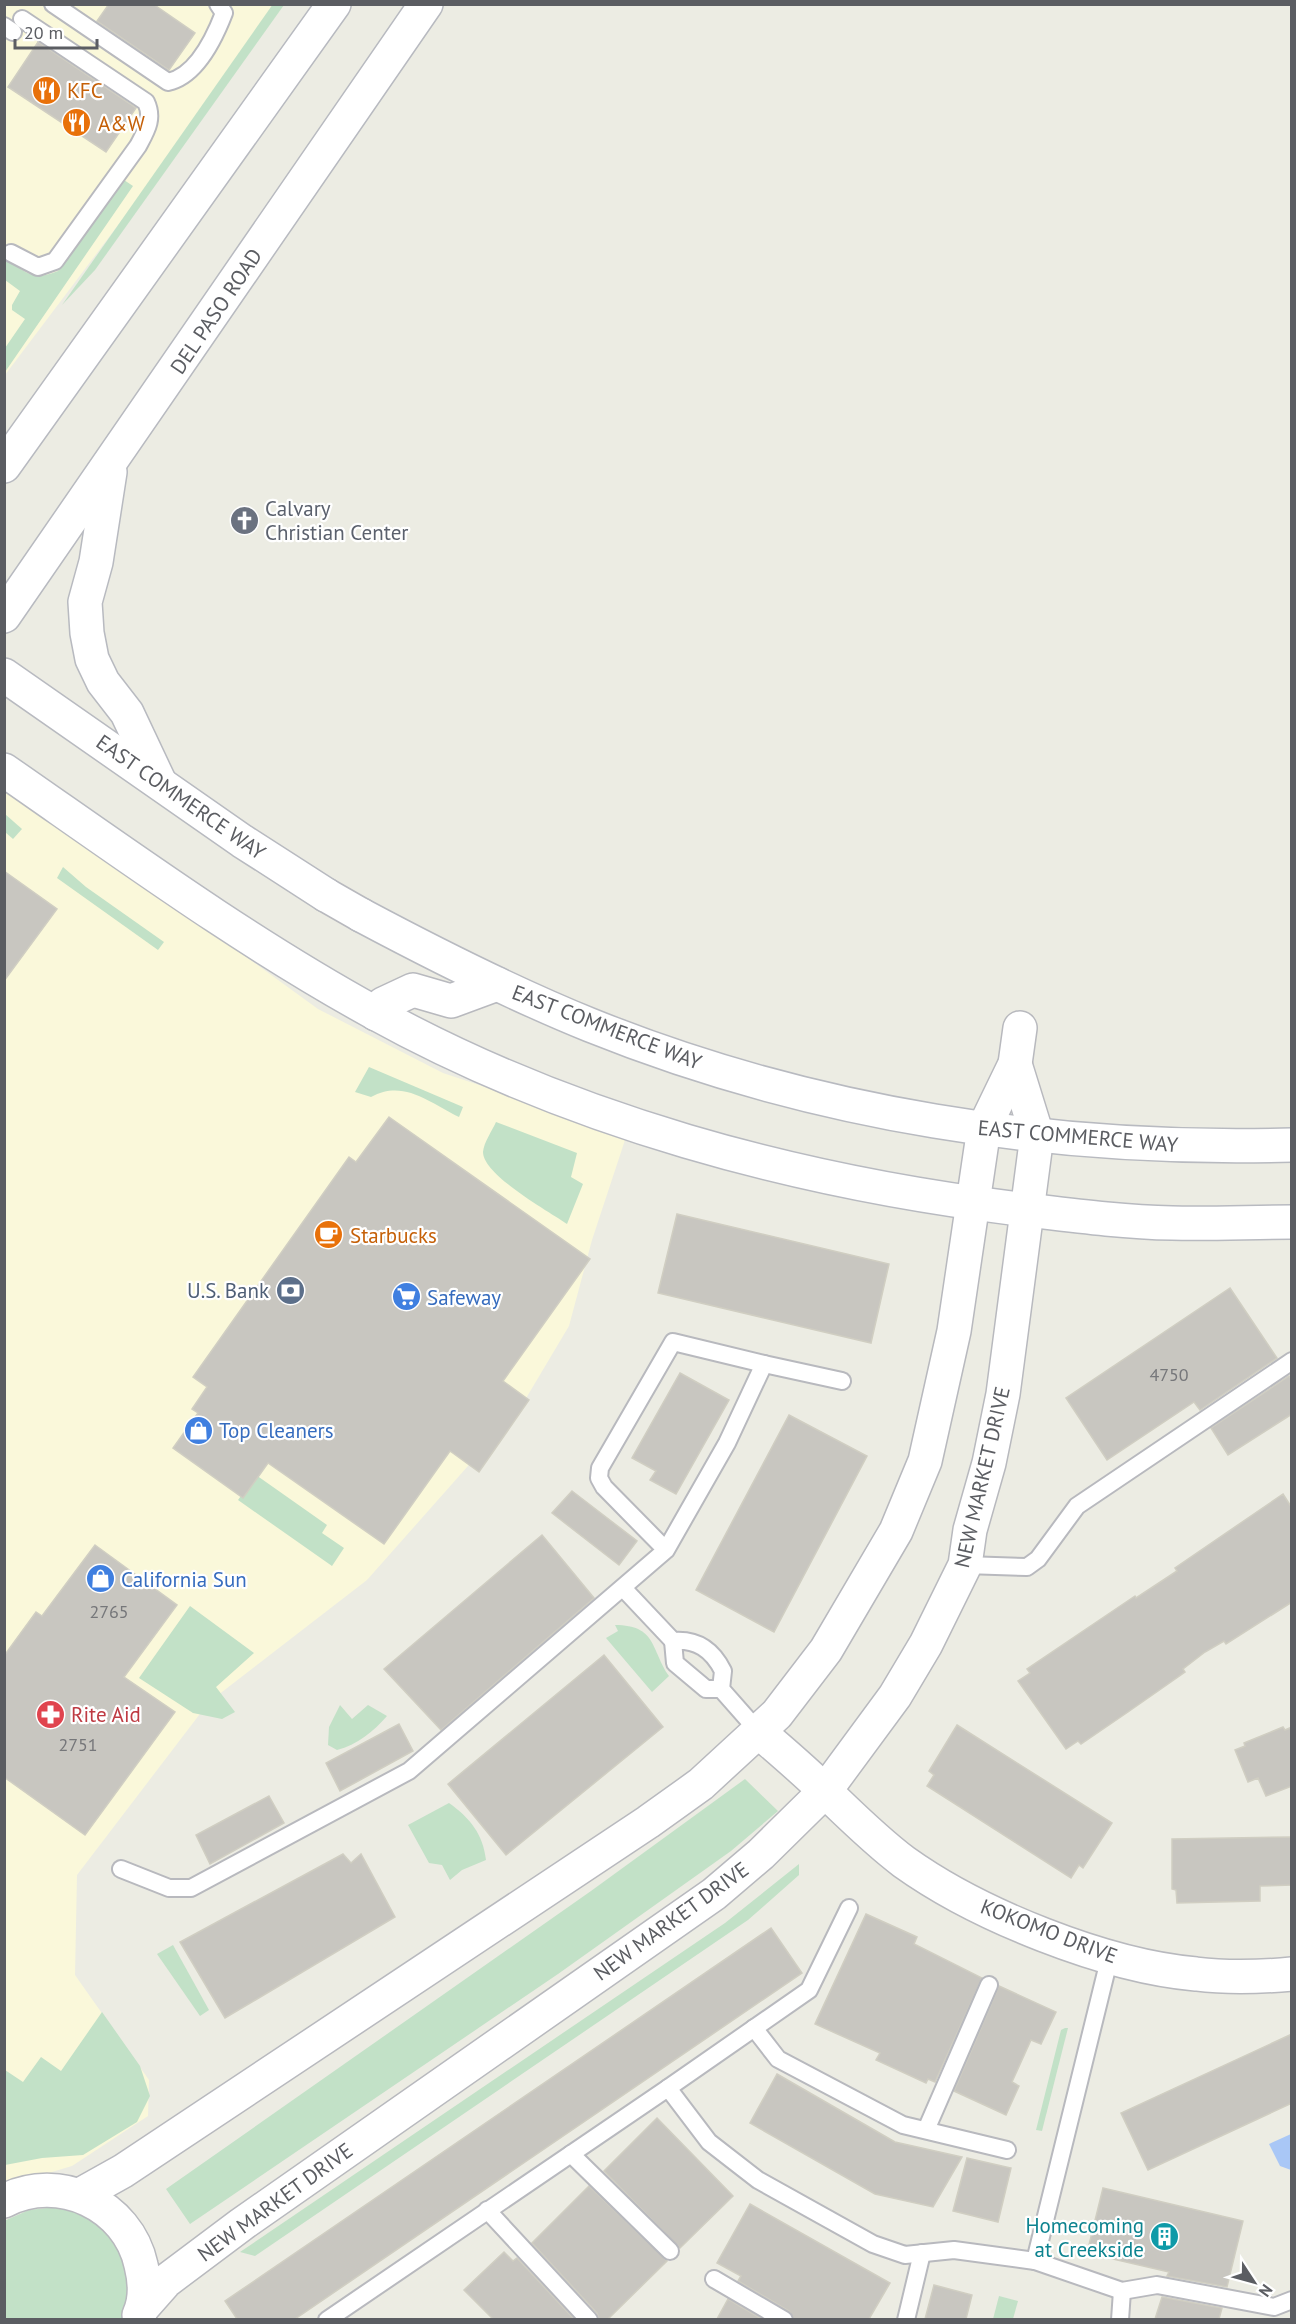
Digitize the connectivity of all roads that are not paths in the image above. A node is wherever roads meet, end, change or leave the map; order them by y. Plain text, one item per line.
1 (53, 4) edge
2 (218, 4) edge
3 (334, 4) edge
4 (426, 4) edge
5 (13, 26) edge
6 (11, 253) dead end
7 (111, 465) junction
8 (4, 466) edge
9 (4, 616) edge
10 (4, 675) edge
11 (4, 770) edge
12 (160, 783) junction
13 (497, 984) junction
14 (376, 1014) junction
15 (1020, 1028) dead end
16 (1015, 1064) junction
17 (984, 1128) junction
18 (1037, 1135) junction
19 (1292, 1144) edge
20 (972, 1203) junction
21 (1026, 1209) junction
22 (1292, 1222) edge
23 (1292, 1360) edge
24 (764, 1364) junction
25 (842, 1381) dead end
26 (666, 1550) junction
27 (965, 1565) junction
28 (624, 1587) junction
29 (673, 1641) junction
30 (721, 1689) junction
31 (758, 1731) junction
32 (825, 1791) junction
33 (121, 1869) dead end
34 (849, 1908) dead end
35 (1110, 1956) junction
36 (1292, 1974) edge
37 (989, 1985) dead end
38 (754, 2028) junction
39 (668, 2088) junction
40 (926, 2130) junction
41 (1007, 2150) dead end
42 (571, 2154) junction
43 (80, 2195) junction
44 (4, 2201) edge
45 (487, 2210) junction
46 (670, 2250) dead end
47 (922, 2253) junction
48 (1035, 2261) junction
49 (714, 2279) dead end
50 (1122, 2291) junction
51 (1292, 2300) edge
52 (140, 2313) edge
53 (327, 2319) edge
54 (589, 2319) edge
55 (784, 2319) edge
56 (906, 2319) edge
57 (1119, 2319) edge

1 - 2 lane
3 - 8 main road
4 - 7 main road, DEL PASO ROAD
5 - 6 lane
7 - 9 main road, DEL PASO ROAD
7 - 12 main road
10 - 12 main road, EAST COMMERCE WAY
11 - 14 main road
12 - 13 main road, EAST COMMERCE WAY
13 - 14 main road
13 - 17 main road, EAST COMMERCE WAY
14 - 20 main road
15 - 16 main road, NEW MARKET DRIVE
16 - 17 main road, NEW MARKET DRIVE
16 - 18 main road, NEW MARKET DRIVE
17 - 18 main road, EAST COMMERCE WAY
17 - 20 main road, NEW MARKET DRIVE
18 - 19 main road, EAST COMMERCE WAY
18 - 21 main road, NEW MARKET DRIVE
20 - 21 main road
20 - 31 main road, NEW MARKET DRIVE
21 - 22 main road
21 - 27 main road, NEW MARKET DRIVE
23 - 27 lane
24 - 25 lane
24 - 26 lane
24 - 26 lane
26 - 28 lane
27 - 32 main road, NEW MARKET DRIVE
28 - 29 lane
28 - 33 lane
29 - 30 lane
29 - 30 lane
30 - 31 lane
31 - 32 main road, KOKOMO DRIVE
31 - 43 main road, NEW MARKET DRIVE
32 - 35 main road, KOKOMO DRIVE
32 - 52 main road, NEW MARKET DRIVE
34 - 38 lane
35 - 36 main road, KOKOMO DRIVE
35 - 48 lane
37 - 40 lane
38 - 39 lane
38 - 40 lane
39 - 42 lane
39 - 47 lane
40 - 41 lane
42 - 45 lane
42 - 46 lane
43 - 44 main road
43 - 52 main road
45 - 53 lane
45 - 54 lane
47 - 48 lane
47 - 56 lane
48 - 50 lane
49 - 55 lane
50 - 51 lane
50 - 57 lane

